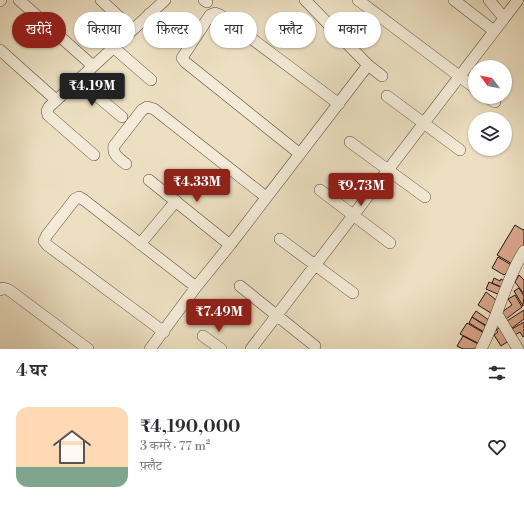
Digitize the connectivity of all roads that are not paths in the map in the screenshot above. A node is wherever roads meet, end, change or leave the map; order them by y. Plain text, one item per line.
1 (19, 0) edge
2 (101, 0) edge
3 (165, 0) edge
4 (305, 0) edge
5 (358, 0) edge
6 (454, 0) edge
7 (488, 0) edge
8 (518, 0) edge
9 (114, 12) edge
10 (151, 12) edge
11 (504, 18) junction
12 (143, 19) edge
13 (135, 26) edge
14 (494, 31) junction
15 (112, 48) edge
16 (114, 48) edge
17 (0, 50) edge
18 (368, 65) junction
19 (93, 66) junction
20 (382, 76) dead end
21 (459, 76) junction
22 (78, 80) junction
23 (151, 80) dead end
24 (468, 83) edge
25 (387, 96) dead end
26 (56, 100) junction
27 (339, 104) junction
28 (122, 117) dead end
29 (423, 123) junction
30 (350, 142) dead end
31 (460, 150) dead end
32 (300, 154) junction
33 (94, 155) dead end
34 (126, 164) dead end
35 (388, 169) junction
36 (149, 180) dead end
37 (320, 190) dead end
38 (266, 197) junction
39 (425, 197) dead end
40 (176, 201) junction
41 (353, 215) junction
42 (280, 239) dead end
43 (390, 243) dead end
44 (140, 244) junction
45 (230, 245) junction
46 (524, 251) edge
47 (315, 265) junction
48 (240, 286) dead end
49 (196, 287) junction
50 (0, 290) edge
51 (353, 293) dead end
52 (497, 314) junction
53 (277, 315) junction
54 (164, 332) junction
55 (203, 336) dead end
56 (315, 346) dead end
57 (88, 349) edge
58 (150, 349) edge
59 (221, 349) edge
60 (251, 349) edge
61 (480, 349) edge
62 (518, 349) edge

1 - 19 street
2 - 9 street
3 - 10 street
4 - 18 street
5 - 21 street
6 - 14 street
7 - 11 street
8 - 11 street
11 - 14 street
12 - 13 street
14 - 21 street
15 - 19 street
16 - 23 street
17 - 26 street
18 - 20 street
18 - 27 street
19 - 22 street
21 - 24 street
21 - 29 street
22 - 26 street
22 - 28 street
25 - 29 street
26 - 33 street
27 - 32 street
27 - 32 street
29 - 31 street
29 - 35 street
30 - 35 street
32 - 38 street
34 - 38 street
35 - 39 street
35 - 41 street
36 - 40 street
37 - 41 street
38 - 45 street
40 - 44 street
40 - 45 street
41 - 43 street
41 - 47 street
42 - 47 street
44 - 49 street
44 - 54 street
45 - 49 street
46 - 52 street
47 - 51 street
47 - 53 street
48 - 53 street
49 - 54 street
50 - 57 street
52 - 61 street
52 - 62 street
53 - 56 street
53 - 60 street
54 - 58 street
55 - 59 street

